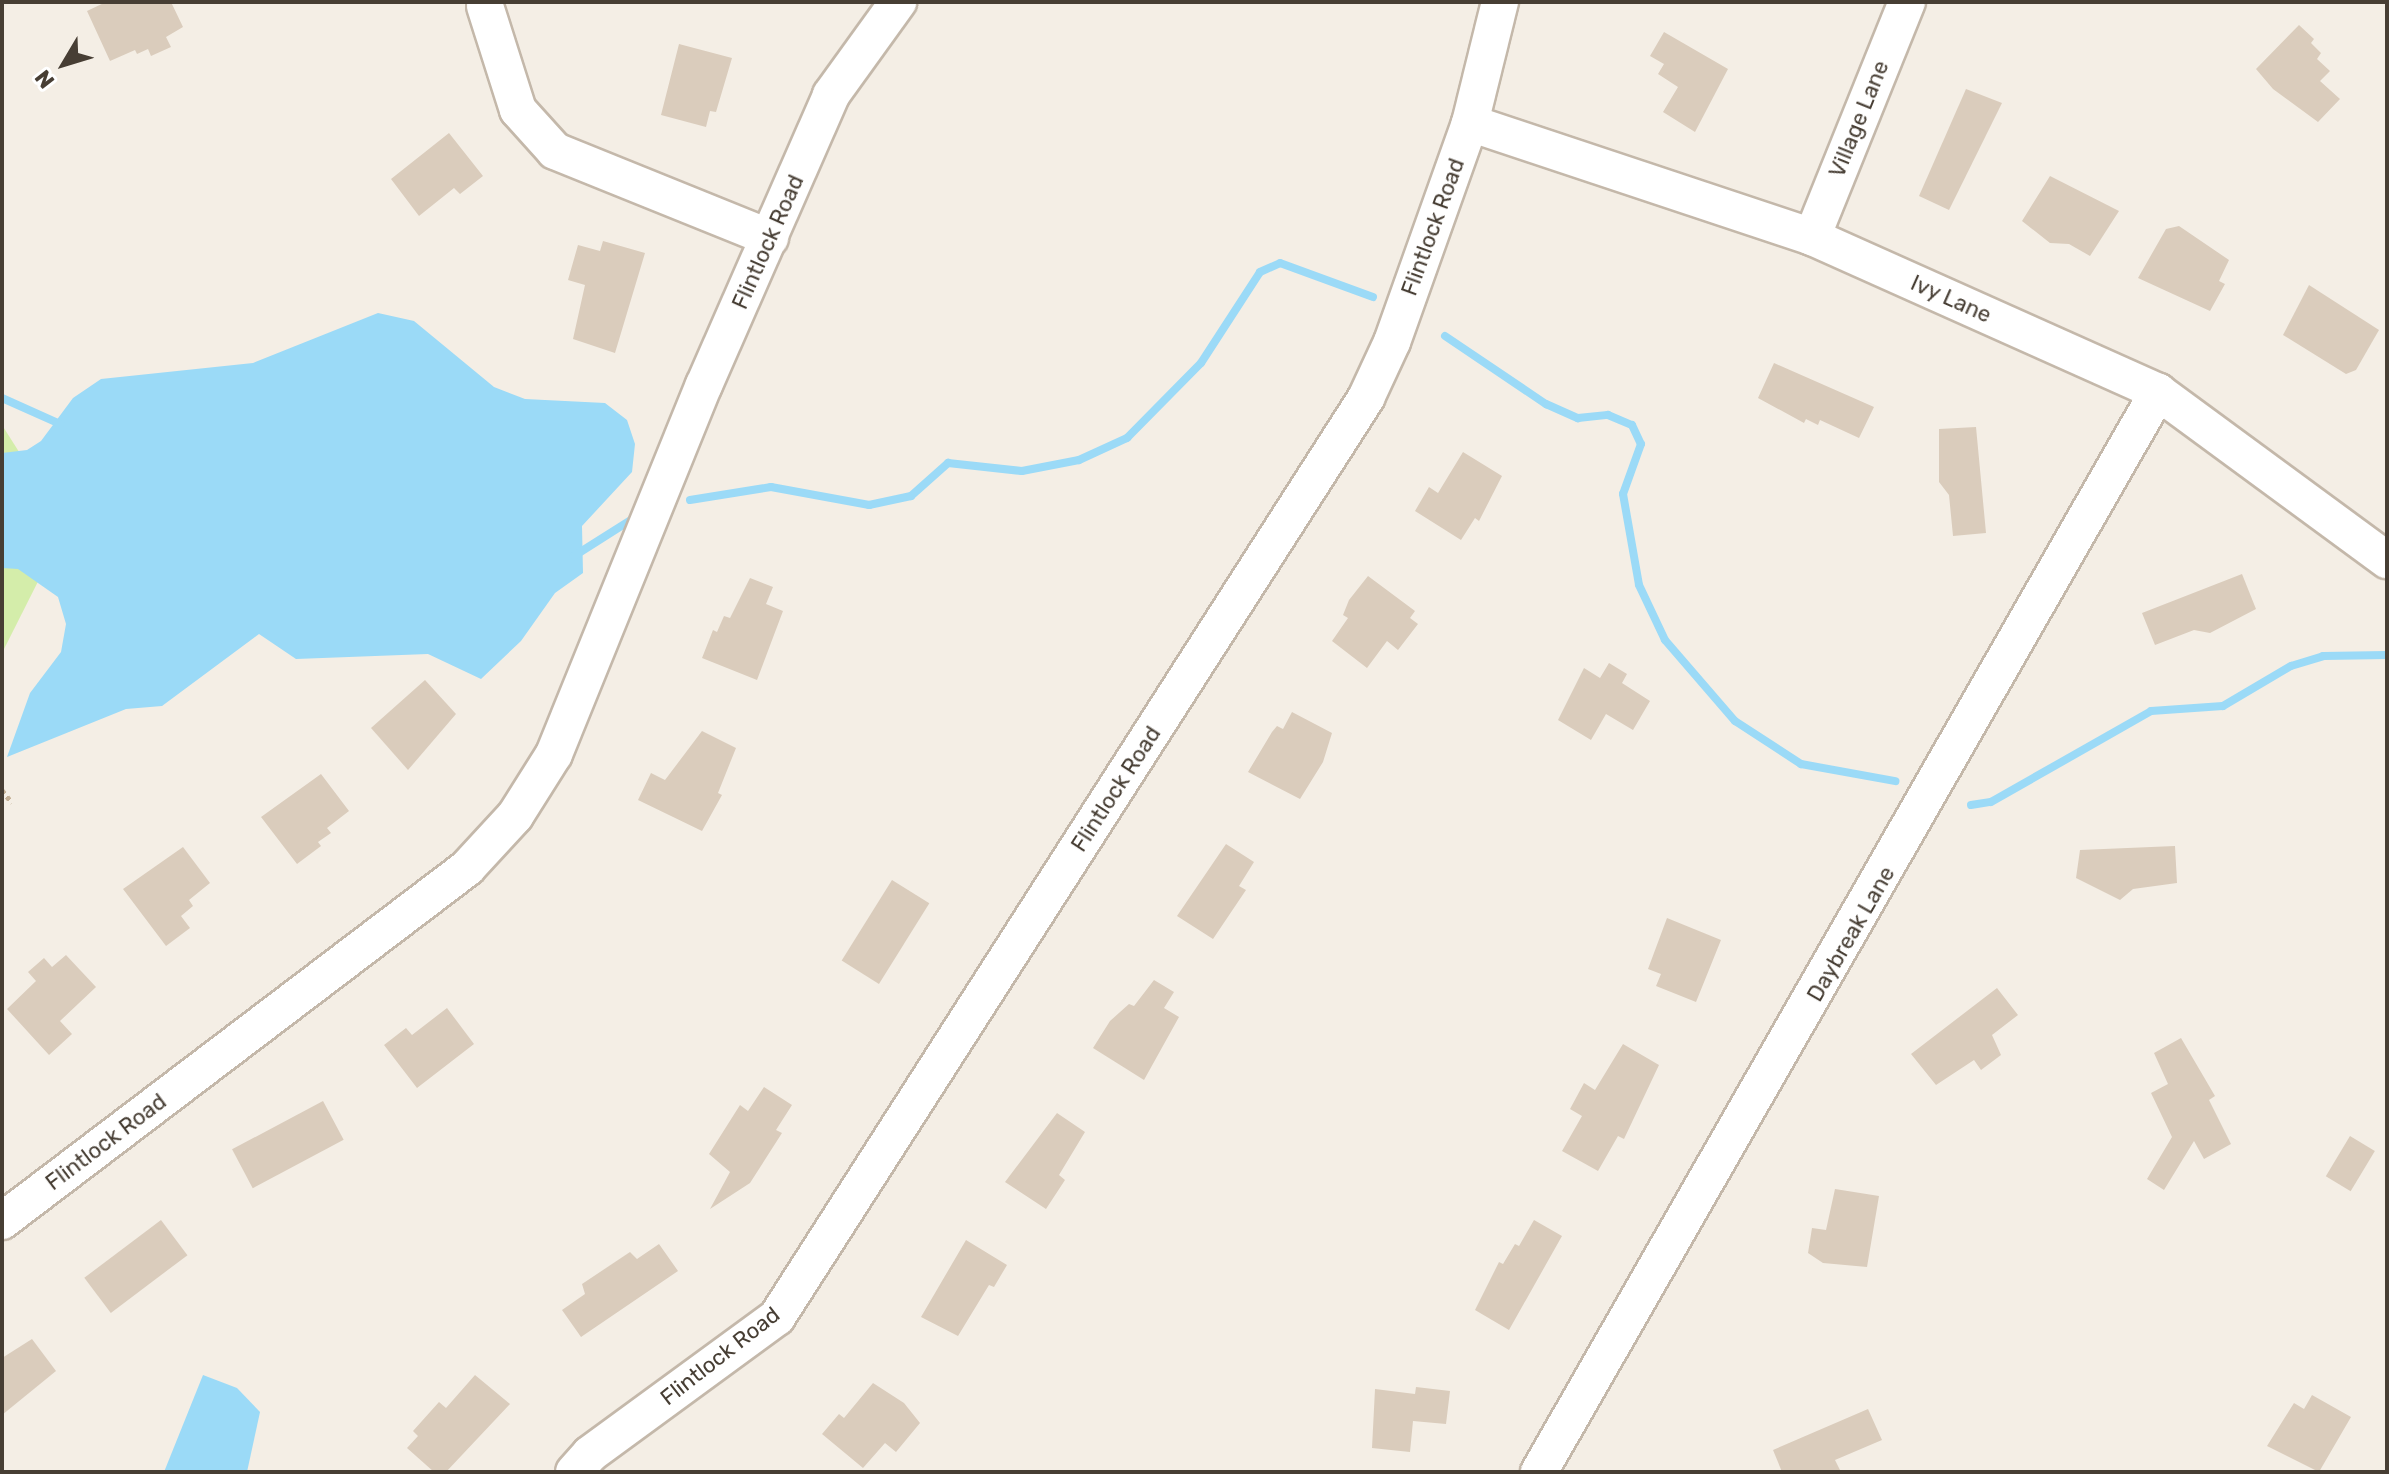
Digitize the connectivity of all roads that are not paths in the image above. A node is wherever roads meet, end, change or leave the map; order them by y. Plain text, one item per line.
1 (898, 2) edge
2 (1500, 2) edge
3 (1907, 2) edge
4 (485, 6) dead end
5 (1470, 123) junction
6 (1812, 237) junction
7 (770, 238) junction
8 (2158, 392) junction
9 (2387, 560) edge
10 (2, 1221) edge
11 (574, 1472) edge
12 (1539, 1472) edge

1 - 7 street, Flintlock Road
2 - 5 street, Flintlock Road
3 - 6 street, Village Lane
4 - 7 street
5 - 6 street, Ivy Lane
5 - 11 street, Flintlock Road
6 - 8 street, Ivy Lane
7 - 10 street, Flintlock Road
8 - 9 street, Ivy Lane
8 - 12 street, Daybreak Lane

